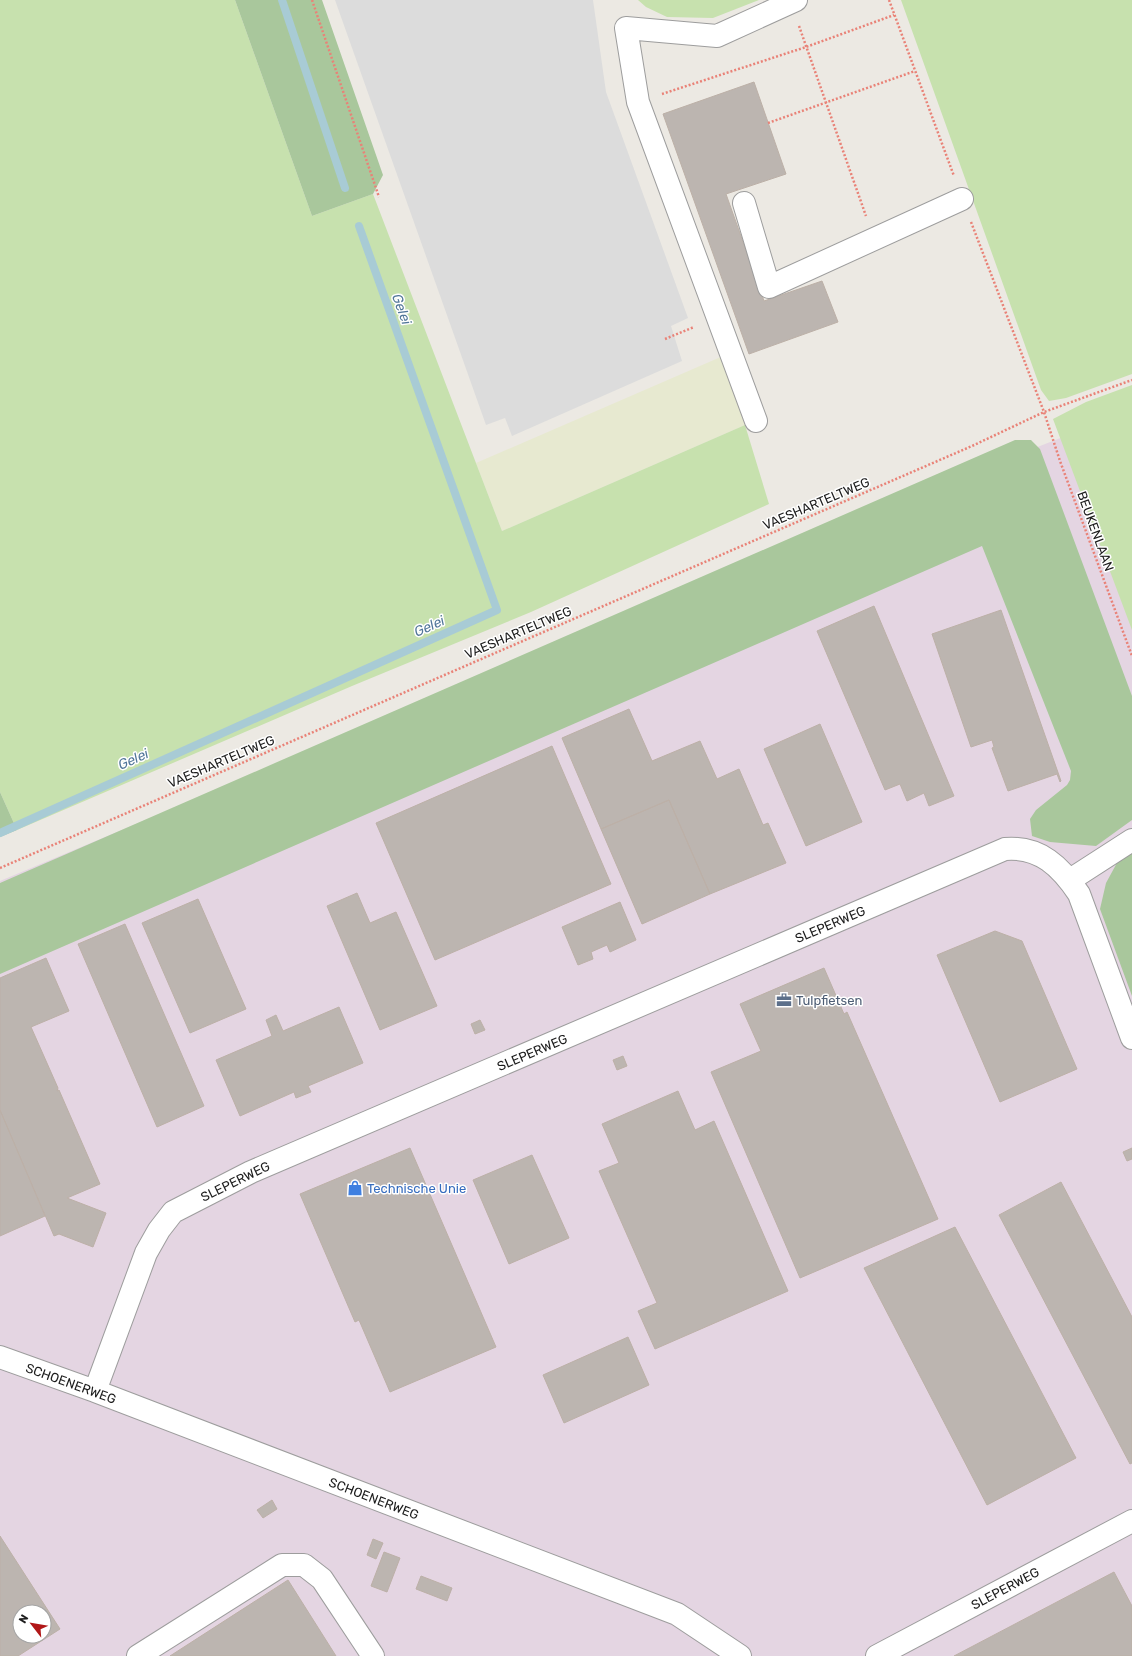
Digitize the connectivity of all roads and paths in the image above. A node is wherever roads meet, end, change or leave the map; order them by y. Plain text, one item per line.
1 (312, 0) edge
2 (793, 2) edge
3 (894, 15) dead end
4 (806, 47) junction
5 (915, 71) dead end
6 (638, 102) junction
7 (826, 104) junction
8 (768, 123) dead end
9 (379, 197) dead end
10 (962, 199) dead end
11 (744, 203) dead end
12 (874, 239) junction
13 (718, 318) junction
14 (665, 339) dead end
15 (1132, 380) edge
16 (1044, 412) junction
17 (756, 421) dead end
18 (1132, 656) edge
19 (1132, 840) edge
20 (0, 868) edge
21 (1070, 880) junction
22 (1132, 1038) edge
23 (0, 1357) edge
24 (95, 1391) junction
25 (1132, 1520) edge
26 (138, 1656) edge
27 (373, 1656) edge
28 (740, 1656) edge
29 (878, 1656) edge

1 - 9 path
2 - 4 path
2 - 6 street
3 - 4 path
4 - 6 path
4 - 7 path
5 - 7 path
6 - 13 street
7 - 8 path
7 - 12 path
10 - 12 street
11 - 12 street
13 - 14 path
13 - 17 street
15 - 16 path, VAESHARTELTWEG
16 - 18 path, BEUKENLAAN
16 - 20 path, VAESHARTELTWEG
19 - 21 street
21 - 22 street, SLEPERWEG
21 - 24 street, SLEPERWEG
23 - 24 street, SCHOENERWEG
24 - 28 street, SCHOENERWEG
25 - 29 street, SLEPERWEG
26 - 27 street

